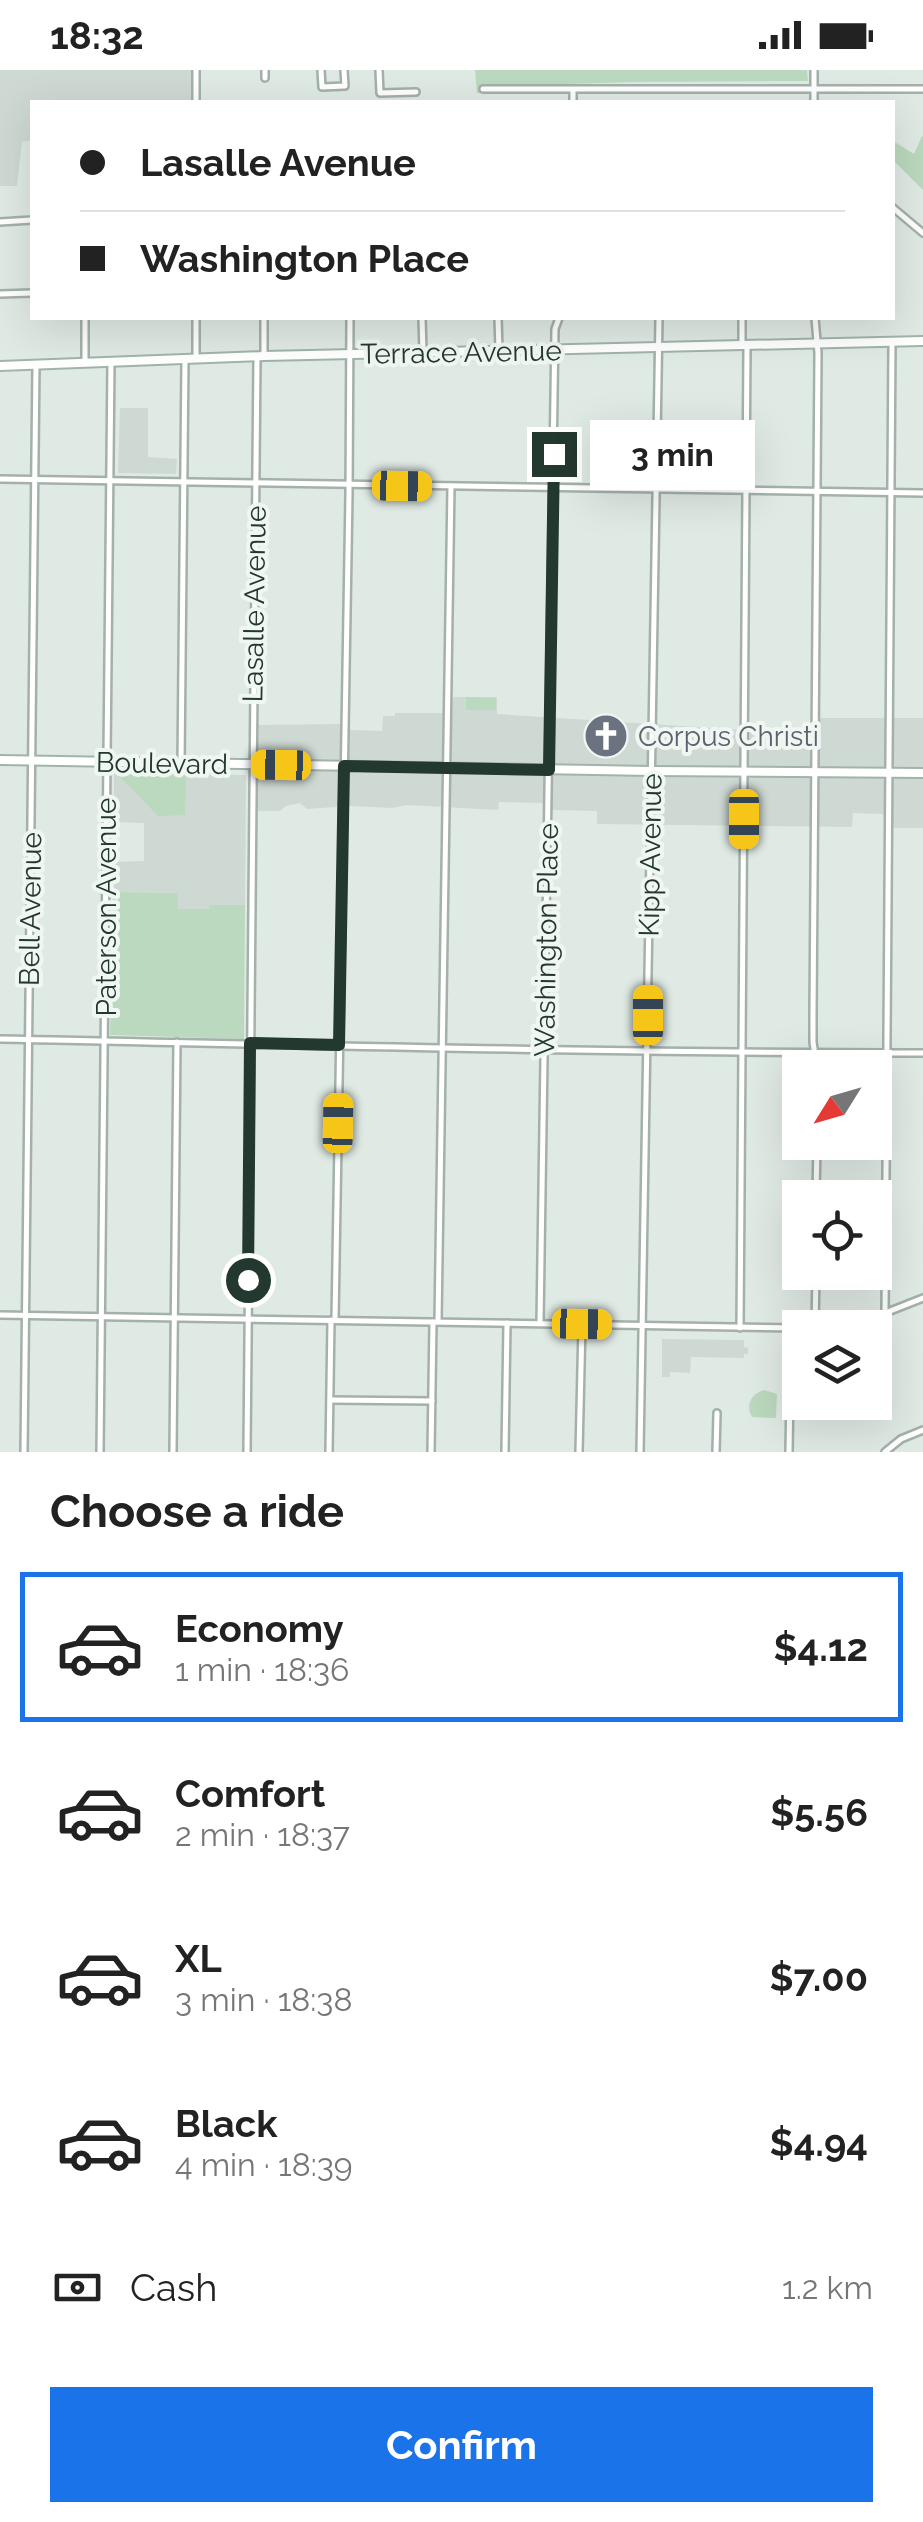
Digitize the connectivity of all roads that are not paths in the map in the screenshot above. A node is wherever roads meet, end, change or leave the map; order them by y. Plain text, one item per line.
1 (196, 70) edge
2 (322, 70) edge
3 (344, 70) edge
4 (379, 70) edge
5 (814, 70) edge
6 (923, 89) edge
7 (483, 90) dead end
8 (664, 90) junction
9 (814, 90) junction
10 (573, 91) junction
11 (416, 92) dead end
12 (196, 100) edge
13 (573, 100) edge
14 (664, 100) edge
15 (814, 100) edge
16 (895, 209) edge
17 (30, 220) edge
18 (0, 222) edge
19 (923, 233) edge
20 (30, 293) edge
21 (0, 294) edge
22 (85, 320) edge
23 (196, 320) edge
24 (264, 320) edge
25 (350, 320) edge
26 (422, 320) edge
27 (498, 320) edge
28 (557, 320) edge
29 (659, 320) edge
30 (742, 320) edge
31 (814, 320) edge
32 (923, 341) edge
33 (892, 342) junction
34 (816, 344) junction
35 (745, 346) junction
36 (658, 348) junction
37 (555, 350) junction
38 (499, 351) junction
39 (423, 352) junction
40 (351, 354) junction
41 (261, 356) junction
42 (196, 359) junction
43 (185, 360) junction
44 (111, 362) junction
45 (85, 363) junction
46 (0, 366) edge
47 (36, 366) junction
48 (0, 479) edge
49 (34, 480) junction
50 (110, 481) junction
51 (184, 482) junction
52 (256, 484) junction
53 (348, 485) junction
54 (656, 485) junction
55 (451, 486) junction
56 (554, 488) junction
57 (746, 492) junction
58 (816, 492) junction
59 (892, 493) junction
60 (923, 494) edge
61 (0, 760) edge
62 (32, 761) junction
63 (107, 762) junction
64 (181, 764) junction
65 (252, 765) junction
66 (344, 766) junction
67 (447, 768) junction
68 (549, 770) junction
69 (651, 771) junction
70 (744, 772) junction
71 (815, 772) junction
72 (890, 773) junction
73 (923, 773) edge
74 (0, 1039) edge
75 (28, 1040) junction
76 (105, 1041) junction
77 (177, 1042) junction
78 (250, 1043) junction
79 (339, 1045) junction
80 (442, 1046) junction
81 (545, 1048) junction
82 (814, 1050) edge
83 (887, 1050) edge
84 (647, 1052) junction
85 (742, 1052) junction
86 (782, 1052) edge
87 (892, 1052) edge
88 (923, 1052) edge
89 (886, 1160) edge
90 (923, 1298) edge
91 (885, 1310) edge
92 (892, 1310) edge
93 (0, 1315) edge
94 (24, 1316) junction
95 (102, 1318) junction
96 (174, 1318) junction
97 (248, 1319) junction
98 (333, 1320) junction
99 (435, 1322) junction
100 (507, 1323) junction
101 (540, 1323) junction
102 (582, 1324) junction
103 (642, 1324) junction
104 (740, 1328) junction
105 (782, 1328) edge
106 (330, 1400) junction
107 (432, 1402) junction
108 (717, 1412) dead end
109 (790, 1420) edge
110 (923, 1430) edge
111 (24, 1452) edge
112 (100, 1452) edge
113 (172, 1452) edge
114 (247, 1452) edge
115 (329, 1452) edge
116 (431, 1452) edge
117 (505, 1452) edge
118 (579, 1452) edge
119 (640, 1452) edge
120 (716, 1452) edge
121 (789, 1452) edge
122 (884, 1452) edge

1 - 12 street
2 - 3 street
4 - 11 street
5 - 9 street
6 - 9 street
7 - 10 street
8 - 9 street
8 - 10 street
8 - 14 street
9 - 15 street
10 - 13 street
16 - 19 street
17 - 18 street
20 - 21 street
22 - 45 street
23 - 42 street
24 - 41 street, Lasalle Avenue
25 - 40 street
26 - 39 street
27 - 38 street
28 - 37 street, Washington Place
29 - 36 street, Kipp Avenue
30 - 35 street
31 - 34 street
32 - 33 street, Terrace Avenue
33 - 34 street, Terrace Avenue
33 - 59 street
34 - 35 street, Terrace Avenue
34 - 58 street
35 - 36 street, Terrace Avenue
35 - 57 street
36 - 37 street, Terrace Avenue
36 - 54 street, Kipp Avenue
37 - 38 street, Terrace Avenue
37 - 56 street, Washington Place
38 - 39 street, Terrace Avenue
39 - 40 street, Terrace Avenue
40 - 41 street, Terrace Avenue
40 - 53 street
41 - 42 street, Terrace Avenue
41 - 52 street, Lasalle Avenue
42 - 43 street, Terrace Avenue
43 - 44 street, Terrace Avenue
43 - 51 street
44 - 45 street, Terrace Avenue
44 - 50 street, Paterson Avenue
45 - 47 street, Terrace Avenue
46 - 47 street, Terrace Avenue
47 - 49 street, Bell Avenue
48 - 49 street
49 - 50 street
49 - 62 street, Bell Avenue
50 - 51 street
50 - 63 street, Paterson Avenue
51 - 52 street
51 - 64 street
52 - 53 street
52 - 65 street, Lasalle Avenue
53 - 55 street
53 - 66 street
54 - 56 street
54 - 57 street
54 - 69 street, Kipp Avenue
55 - 56 street
55 - 67 street
56 - 68 street, Washington Place
57 - 58 street
57 - 70 street
58 - 59 street
58 - 71 street
59 - 60 street
59 - 72 street
61 - 62 street, Boulevard
62 - 63 street, Boulevard
62 - 75 street, Bell Avenue
63 - 64 street, Boulevard
63 - 76 street, Paterson Avenue
64 - 65 street, Boulevard
65 - 66 street, Boulevard
65 - 78 street, Lasalle Avenue
66 - 67 street, Boulevard
66 - 79 street
67 - 68 street, Boulevard
67 - 80 street
68 - 69 street, Boulevard
68 - 81 street, Washington Place
69 - 70 street, Boulevard
69 - 84 street, Kipp Avenue
70 - 71 street, Boulevard
70 - 85 street
71 - 72 street, Boulevard
71 - 82 street
72 - 73 street, Boulevard
72 - 83 street
74 - 75 street
75 - 76 street
75 - 94 street, Bell Avenue
76 - 77 street
76 - 95 street, Paterson Avenue
77 - 78 street
77 - 96 street
78 - 79 street
78 - 97 street, Lasalle Avenue
79 - 80 street
79 - 98 street
80 - 81 street
80 - 99 street
81 - 84 street
81 - 101 street, Washington Place
84 - 85 street
84 - 103 street, Kipp Avenue
85 - 86 street
85 - 104 street
87 - 88 street
89 - 91 street
90 - 92 street
93 - 94 street
94 - 95 street
94 - 111 street, Bell Avenue
95 - 96 street
95 - 112 street, Paterson Avenue
96 - 97 street
96 - 113 street
97 - 98 street
97 - 114 street, Lasalle Avenue
98 - 99 street
98 - 106 street
99 - 100 street
99 - 107 street
100 - 101 street
100 - 117 street
101 - 102 street
102 - 103 street
102 - 118 street
103 - 104 street
103 - 119 street, Kipp Avenue
104 - 105 street
106 - 107 street
106 - 115 street
107 - 116 street
108 - 120 street
109 - 121 street
110 - 122 street

